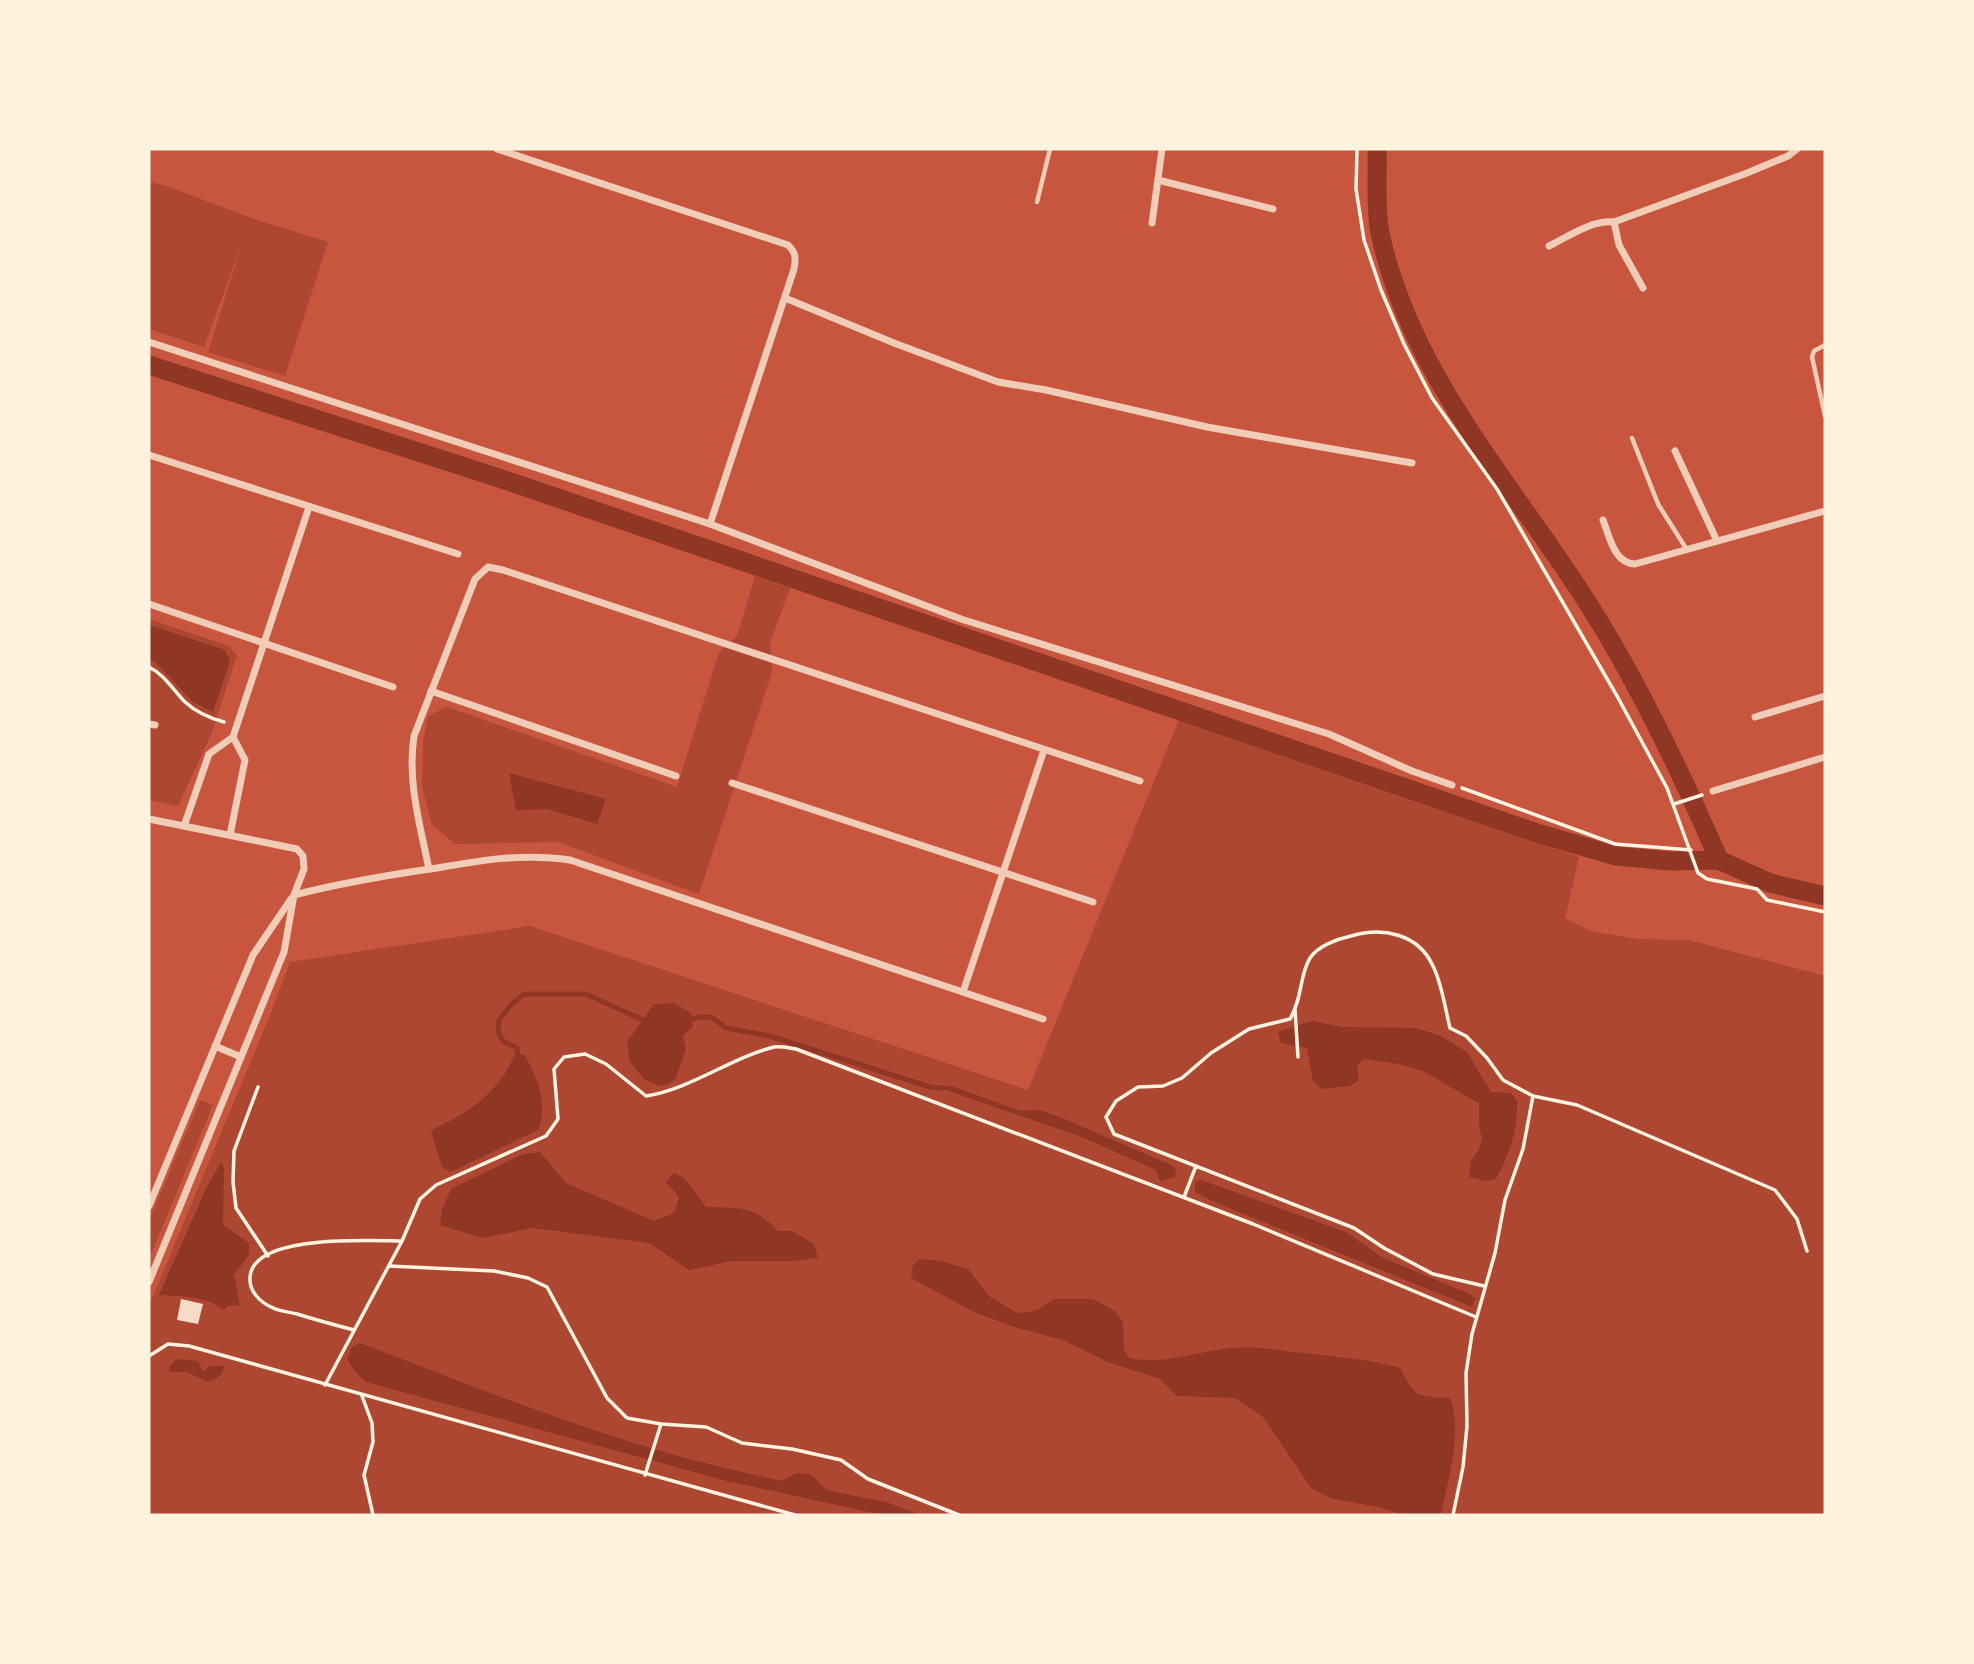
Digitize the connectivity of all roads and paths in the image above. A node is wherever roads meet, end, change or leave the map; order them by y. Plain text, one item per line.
1 (498, 149) edge
2 (1050, 149) edge
3 (1162, 149) edge
4 (1357, 149) edge
5 (1797, 149) edge
6 (1158, 180) junction
7 (1037, 202) dead end
8 (1273, 209) dead end
9 (1614, 222) junction
10 (1152, 223) dead end
11 (1549, 246) dead end
12 (1643, 288) dead end
13 (785, 298) junction
14 (149, 342) edge
15 (1825, 345) edge
16 (1825, 416) edge
17 (1632, 438) dead end
18 (1675, 451) dead end
19 (149, 455) edge
20 (1412, 463) dead end
21 (309, 507) junction
22 (1825, 510) edge
23 (1604, 520) dead end
24 (710, 524) junction
25 (1717, 541) junction
26 (1687, 550) junction
27 (458, 554) dead end
28 (149, 604) edge
29 (264, 643) junction
30 (149, 667) edge
31 (393, 687) dead end
32 (430, 691) junction
33 (1825, 696) edge
34 (1755, 717) dead end
35 (236, 726) junction
36 (233, 737) junction
37 (1044, 750) junction
38 (1825, 757) edge
39 (676, 776) dead end
40 (1140, 782) dead end
41 (732, 783) dead end
42 (1452, 785) joint
43 (1709, 792) joint
44 (1674, 804) junction
45 (149, 819) edge
46 (184, 826) junction
47 (230, 835) junction
48 (1691, 850) junction
49 (429, 869) junction
50 (1003, 873) junction
51 (294, 895) junction
52 (1093, 902) dead end
53 (1825, 912) edge
54 (963, 992) junction
55 (1295, 1010) junction
56 (1043, 1019) dead end
57 (215, 1046) junction
58 (241, 1057) junction
59 (1298, 1057) dead end
60 (258, 1087) dead end
61 (1533, 1096) junction
62 (1196, 1166) junction
63 (1184, 1197) junction
64 (149, 1206) edge
65 (402, 1241) junction
66 (1807, 1251) dead end
67 (268, 1256) junction
68 (389, 1266) junction
69 (149, 1282) edge
70 (1484, 1286) junction
71 (1476, 1317) junction
72 (354, 1330) junction
73 (149, 1356) edge
74 (325, 1385) junction
75 (361, 1395) junction
76 (662, 1424) junction
77 (645, 1475) junction
78 (373, 1515) edge
79 (795, 1515) edge
80 (959, 1515) edge
81 (1453, 1515) edge

1 - 13 street
2 - 7 lane
3 - 6 street
4 - 44 path
5 - 9 street
6 - 8 street
6 - 10 street
9 - 11 street
9 - 12 street
13 - 20 street
13 - 24 street
14 - 24 street
15 - 16 lane
17 - 26 lane
18 - 25 street
19 - 21 street
21 - 27 street
21 - 29 street
22 - 25 street
23 - 26 street
24 - 42 street
25 - 26 street
28 - 29 street
29 - 31 street
29 - 35 street
30 - 35 path
32 - 37 street
32 - 39 street
32 - 49 street
33 - 34 street
35 - 36 street
36 - 46 street
36 - 47 street
37 - 40 street
37 - 50 street
38 - 43 street
41 - 50 street
42 - 48 path
43 - 44 path
44 - 48 path
45 - 46 street
46 - 47 street
47 - 51 street
48 - 53 path
49 - 51 street
49 - 54 street
50 - 52 street
50 - 54 street
51 - 57 street
51 - 58 street
54 - 56 street
55 - 59 path
55 - 61 path
55 - 62 path
57 - 58 street
57 - 64 street
58 - 69 street
60 - 67 path
61 - 66 path
61 - 70 path
62 - 63 path
62 - 70 path
63 - 65 path
63 - 71 path
65 - 67 path
65 - 68 path
67 - 72 path
68 - 72 path
68 - 76 path
70 - 71 path
71 - 81 path
72 - 74 path
73 - 74 path
74 - 75 path
75 - 77 path
75 - 78 path
76 - 77 path
76 - 80 path
77 - 79 path

